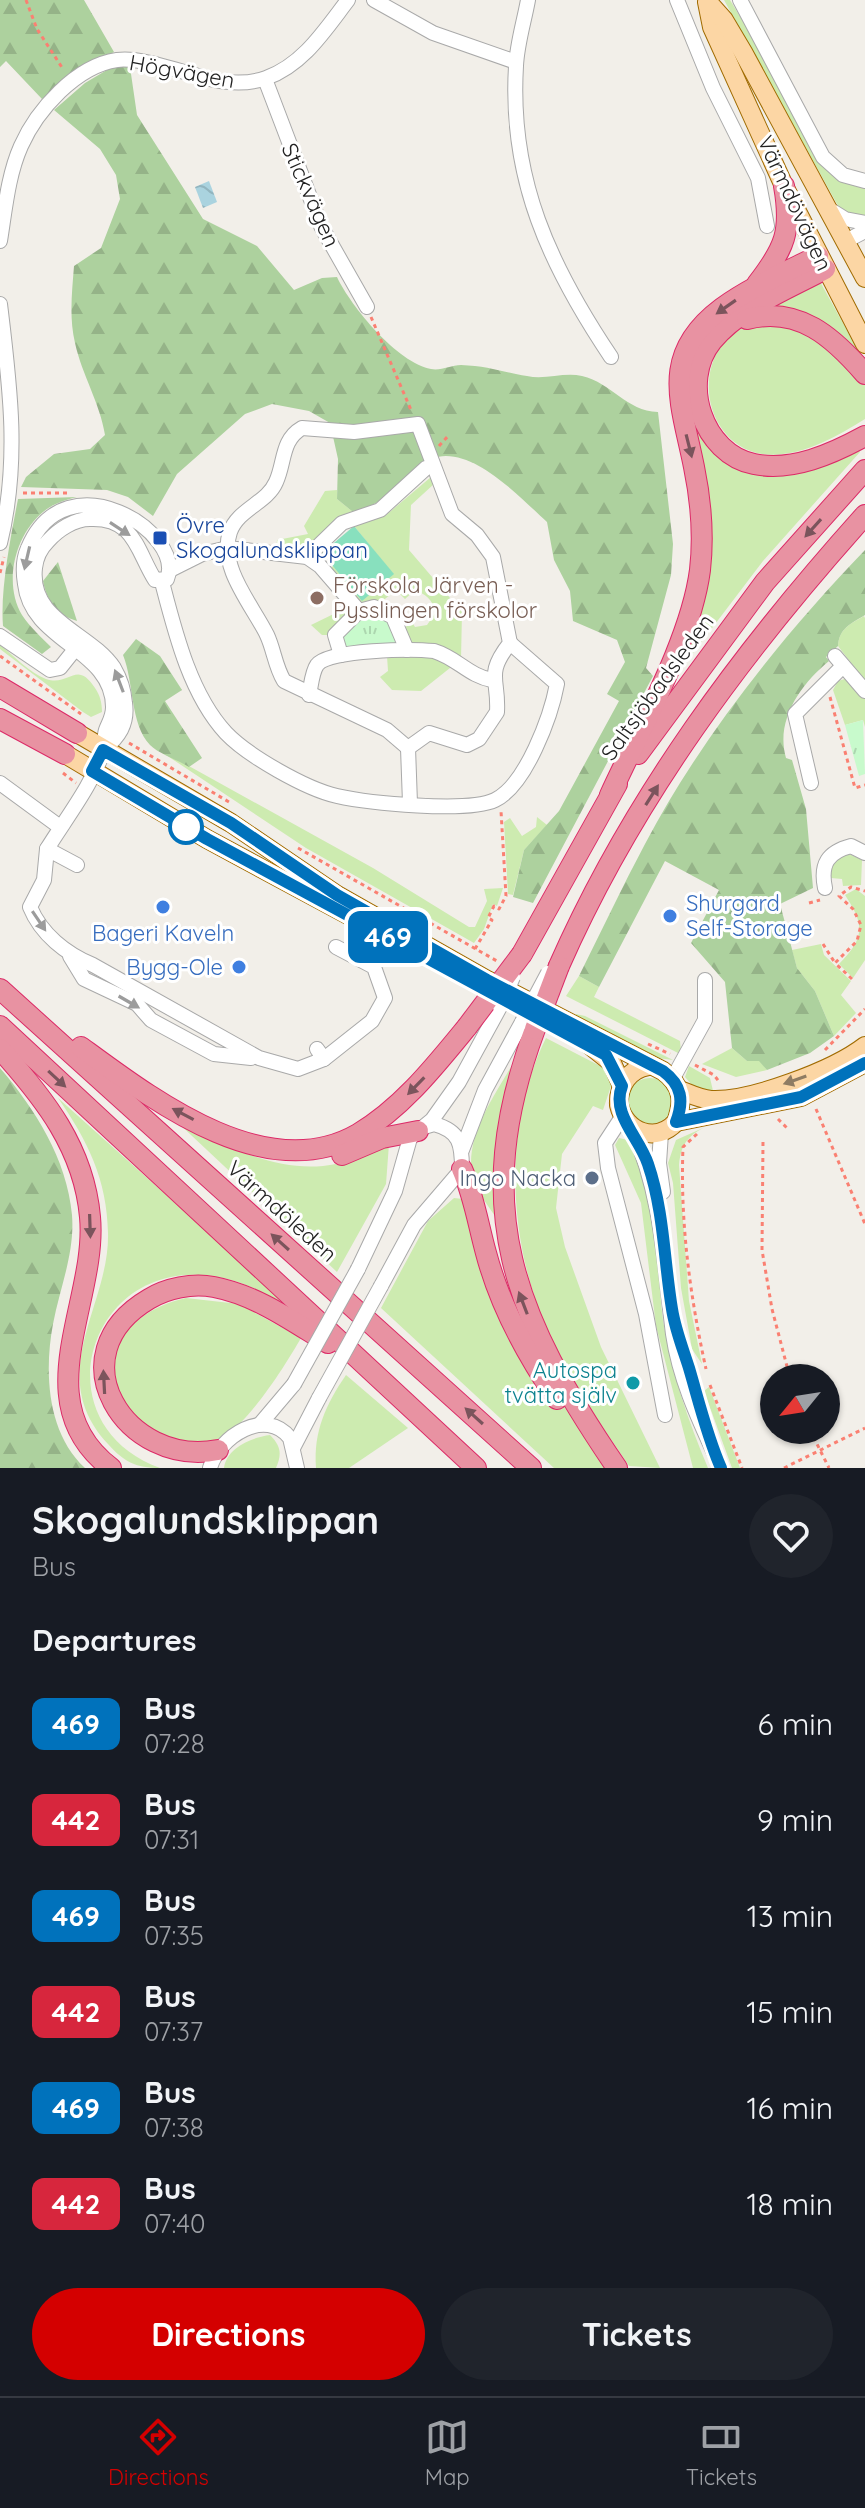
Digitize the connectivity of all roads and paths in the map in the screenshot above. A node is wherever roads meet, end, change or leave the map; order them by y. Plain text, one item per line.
1 (26, 0) edge
2 (348, 0) edge
3 (374, 0) edge
4 (528, 0) edge
5 (677, 0) edge
6 (740, 0) edge
7 (707, 1) edge
8 (735, 56) junction
9 (516, 62) junction
10 (706, 72) junction
11 (265, 79) junction
12 (71, 83) junction
13 (865, 181) edge
14 (784, 186) junction
15 (827, 207) junction
16 (865, 223) edge
17 (767, 226) dead end
18 (865, 231) edge
19 (0, 241) edge
20 (854, 248) edge
21 (822, 262) junction
22 (865, 278) edge
23 (751, 291) junction
24 (0, 304) edge
25 (367, 307) joint
26 (732, 323) junction
27 (2, 342) edge
28 (865, 344) edge
29 (611, 357) dead end
30 (865, 374) edge
31 (418, 424) junction
32 (859, 440) edge
33 (433, 466) junction
34 (865, 470) edge
35 (17, 493) dead end
36 (71, 493) dead end
37 (865, 515) edge
38 (865, 528) edge
39 (0, 543) edge
40 (228, 548) junction
41 (307, 557) junction
42 (166, 576) junction
43 (809, 577) junction
44 (359, 611) junction
45 (0, 636) edge
46 (510, 643) junction
47 (79, 645) junction
48 (407, 650) junction
49 (341, 655) junction
50 (492, 680) junction
51 (826, 682) junction
52 (0, 687) edge
53 (865, 691) edge
54 (309, 695) junction
55 (0, 719) edge
56 (77, 733) joint
57 (408, 748) junction
58 (103, 750) junction
59 (65, 754) joint
60 (92, 771) junction
61 (0, 783) edge
62 (811, 783) dead end
63 (865, 785) edge
64 (610, 795) junction
65 (495, 800) junction
66 (410, 803) junction
67 (60, 827) junction
68 (47, 849) junction
69 (865, 853) edge
70 (77, 865) dead end
71 (825, 888) dead end
72 (865, 891) edge
73 (823, 944) dead end
74 (336, 947) dead end
75 (475, 949) dead end
76 (522, 954) junction
77 (835, 963) junction
78 (852, 979) dead end
79 (705, 980) dead end
80 (0, 988) edge
81 (865, 1009) edge
82 (528, 1025) junction
83 (0, 1026) edge
84 (640, 1040) dead end
85 (865, 1046) edge
86 (0, 1049) edge
87 (815, 1058) dead end
88 (684, 1060) junction
89 (865, 1063) edge
90 (648, 1066) junction
91 (731, 1081) dead end
92 (676, 1084) junction
93 (622, 1086) junction
94 (816, 1109) dead end
95 (627, 1123) junction
96 (668, 1128) junction
97 (421, 1129) junction
98 (707, 1129) dead end
99 (224, 1136) junction
100 (763, 1142) dead end
101 (462, 1159) junction
102 (865, 1224) edge
103 (664, 1233) junction
104 (786, 1364) edge
105 (369, 1369) junction
106 (706, 1369) dead end
107 (710, 1385) dead end
108 (665, 1415) dead end
109 (261, 1423) junction
110 (865, 1428) edge
111 (816, 1444) edge
112 (819, 1451) junction
113 (214, 1459) edge
114 (293, 1460) edge
115 (111, 1468) edge
116 (476, 1468) edge
117 (531, 1468) edge
118 (614, 1468) edge
119 (721, 1468) edge
120 (742, 1468) edge
121 (784, 1468) edge
122 (829, 1468) edge

1 - 12 path
2 - 11 street, Högvägen
3 - 9 street
4 - 9 street
5 - 10 street, Värmdövägen
6 - 13 street, Värmdövägen
7 - 8 main road, Värmdövägen
8 - 10 street
8 - 14 main road, Värmdövägen
8 - 15 main road, Värmdövägen
9 - 29 street
10 - 17 street, Värmdövägen
11 - 12 street, Högvägen
11 - 25 street, Stickvägen
12 - 19 street, Högvägen
14 - 21 main road, Värmdövägen
14 - 23 highway
15 - 16 street
15 - 20 main road, Värmdövägen
18 - 20 street
20 - 21 main road
20 - 22 main road, Värmdövägen
21 - 23 highway
21 - 26 highway
21 - 28 main road, Värmdövägen
23 -> 64 highway
24 - 27 street
25 - 31 path
26 - 30 highway
26 - 32 highway
27 - 39 street
31 - 33 street
31 - 40 street
33 - 41 street
33 - 46 street
34 -> 64 highway, Saltsjöbadsleden
35 - 36 path
37 - 43 highway
38 - 43 highway
40 - 41 street
40 - 42 street
40 - 54 street
41 - 44 street
42 - 47 street
42 - 66 street
82 -> 43 highway, bridge
44 - 48 street
44 - 49 street
45 - 47 street
46 - 50 street
46 - 65 street
47 - 58 street
48 - 49 street
48 - 50 street
49 - 54 street
50 - 57 street
51 - 53 street
51 - 62 street
51 - 63 path
52 - 56 highway
54 - 57 street
55 - 59 highway
56 - 58 main road
57 - 66 street
58 - 60 street
58 - 90 main road
59 - 60 main road
60 - 67 street
60 - 93 main road
61 - 67 street
64 - 76 highway, Saltsjöbadsleden
65 - 66 street
65 - 75 path
67 - 68 street
68 - 70 street
68 -> 74 street
69 - 71 street
72 - 77 path
73 - 77 path
76 - 97 street, bridge
76 -> 99 highway, Saltsjöbadsleden, bridge
77 - 78 path
79 - 88 street
99 -> 80 highway
117 -> 80 highway, Värmdöleden
81 - 87 path
82 - 101 street
118 -> 82 highway
83 -> 105 highway
84 - 88 path
85 -> 92 main road
86 -> 115 highway
88 - 91 path
88 - 92 street
89 - 96 main road
90 - 92 main road
90 - 93 main road
92 - 96 main road
93 - 95 main road
94 - 102 path
95 - 96 main road
95 - 103 street
95 - 108 street
96 - 103 street
97 - 99 highway
97 - 101 street
97 - 109 street, bridge
98 - 106 path
100 - 104 path
101 - 114 street, bridge
101 - 118 highway
103 - 119 street
113 -> 105 highway
105 - 116 highway
107 - 120 path
109 - 113 street
109 - 114 street
110 - 112 path
111 - 112 path
112 - 121 path
112 - 122 path

